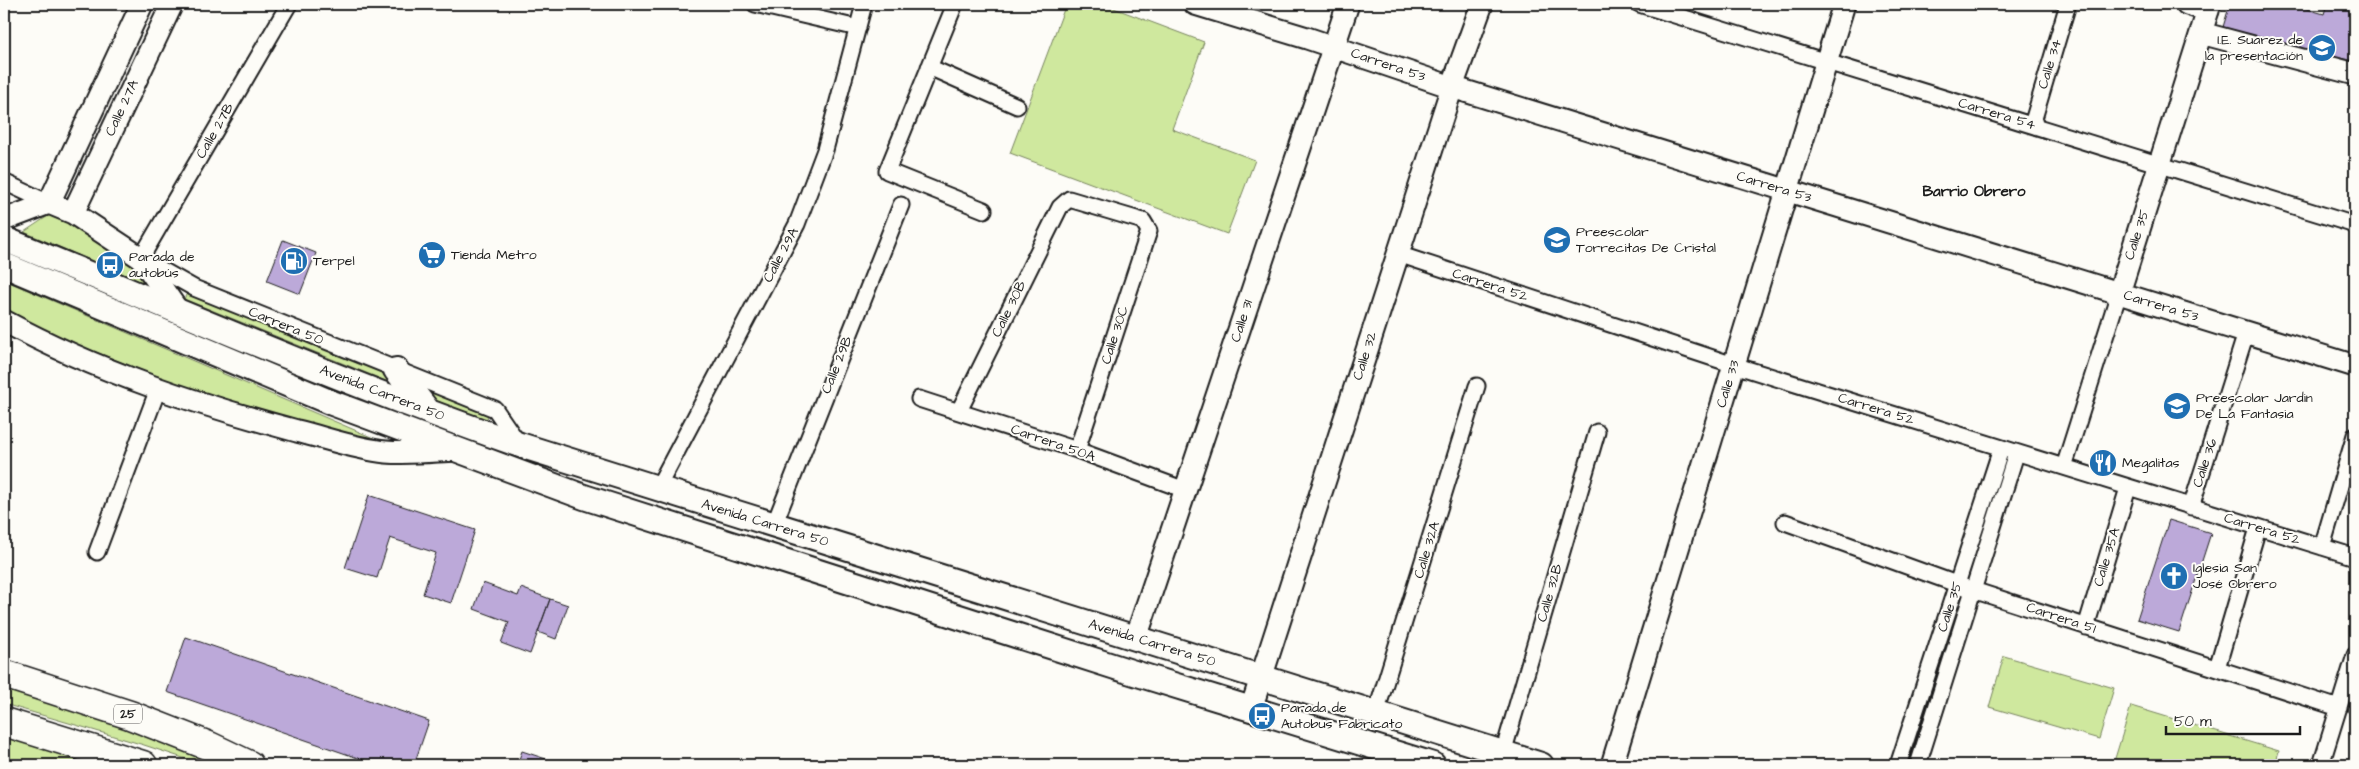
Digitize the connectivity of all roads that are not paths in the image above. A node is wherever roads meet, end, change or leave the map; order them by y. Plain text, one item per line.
1 (142, 4) edge
2 (172, 4) edge
3 (289, 4) edge
4 (755, 4) edge
5 (864, 4) edge
6 (955, 4) edge
7 (1195, 4) edge
8 (1348, 4) edge
9 (1482, 4) edge
10 (1639, 4) edge
11 (1844, 4) edge
12 (2068, 4) edge
13 (2187, 4) edge
14 (2209, 7) edge
15 (858, 28) junction
16 (2201, 33) junction
17 (1333, 47) junction
18 (1826, 62) junction
19 (929, 67) junction
20 (2355, 74) edge
21 (1452, 87) junction
22 (1017, 106) dead end
23 (2032, 125) junction
24 (2160, 163) junction
25 (4, 182) edge
26 (1787, 191) junction
27 (49, 203) junction
28 (901, 205) dead end
29 (1060, 207) joint
30 (984, 210) dead end
31 (73, 213) junction
32 (4, 220) edge
33 (2355, 225) edge
34 (4, 239) edge
35 (1398, 254) junction
36 (142, 258) junction
37 (4, 265) edge
38 (2119, 293) junction
39 (178, 310) junction
40 (4, 321) edge
41 (2246, 333) junction
42 (1734, 365) junction
43 (2355, 366) edge
44 (396, 370) junction
45 (1477, 386) dead end
46 (158, 389) junction
47 (919, 399) dead end
48 (428, 411) junction
49 (958, 411) junction
50 (468, 427) junction
51 (1597, 432) dead end
52 (2355, 435) edge
53 (520, 445) junction
54 (2001, 448) junction
55 (459, 450) junction
56 (1077, 450) junction
57 (2016, 454) junction
58 (2064, 467) junction
59 (2128, 488) junction
60 (657, 489) junction
61 (1185, 490) junction
62 (2191, 508) junction
63 (1785, 522) dead end
64 (774, 526) junction
65 (2258, 528) junction
66 (2322, 547) junction
67 (97, 552) dead end
68 (2355, 557) edge
69 (1957, 584) junction
70 (1973, 590) junction
71 (2086, 627) junction
72 (1136, 638) junction
73 (2355, 655) edge
74 (2217, 668) junction
75 (4, 674) edge
76 (1261, 677) junction
77 (2339, 708) junction
78 (1251, 709) junction
79 (1376, 713) junction
80 (4, 722) edge
81 (1503, 753) junction
82 (144, 765) edge
83 (249, 765) edge
84 (1433, 765) edge
85 (1541, 765) edge
86 (1612, 765) edge
87 (1898, 765) edge
88 (1918, 765) edge
89 (2321, 765) edge

1 - 27 street, Calle 27A
2 - 31 street, Calle 27A
3 - 36 street, Calle 27B
4 - 15 street
5 - 15 street, Calle 29A
6 - 19 street
7 - 17 street, Carrera 53
8 - 17 street, Calle 31
9 - 21 street, Calle 32
10 - 18 street, Carrera 54
11 - 18 street, Calle 33
12 - 23 street, Calle 34
13 - 14 street
14 - 16 street, Calle 35
15 - 60 street, Calle 29A
16 - 20 street
16 - 24 street, Calle 35
17 - 21 street, Carrera 53
17 - 61 street, Calle 31
18 - 23 street, Carrera 54
18 - 26 street, Calle 33
19 - 22 street
19 - 30 street
21 - 26 street, Carrera 53
21 - 35 street, Calle 32
23 - 24 street, Carrera 54
24 - 33 street, Carrera 54
24 - 38 street, Calle 35
25 - 27 street, Carrera 50
26 - 38 street, Carrera 53
26 - 42 street, Calle 33
27 - 31 street, Carrera 50
27 - 32 street
28 - 64 street, Calle 29B
29 - 49 street, Calle 30B
29 - 56 street, Calle 30C
31 - 36 street, Carrera 50
34 - 39 main road, Avenida Carrera 50
35 - 42 street, Carrera 52
35 - 76 street, Calle 32
36 - 39 street
36 - 44 street, Carrera 50
37 - 55 main road, Avenida Carrera 50
38 - 41 street, Carrera 53
38 - 58 street, Calle 35
39 - 48 main road, Avenida Carrera 50
40 - 46 street
41 - 43 street, Carrera 53
41 - 62 street, Calle 36
42 - 54 street, Carrera 52
42 - 86 street, Calle 33
44 - 48 main road
44 - 53 street, Carrera 50
45 - 79 street, Calle 32A
46 - 55 street
46 - 67 street
47 - 49 street, Carrera 50A
48 - 50 main road, Avenida Carrera 50
49 - 56 street, Carrera 50A
50 - 53 main road, Avenida Carrera 50
50 - 55 street
51 - 81 street, Calle 32B
52 - 66 street
53 - 60 main road, Avenida Carrera 50
54 - 57 street, Carrera 52
54 - 69 street, Calle 35
55 - 78 main road, Avenida Carrera 50
56 - 61 street, Carrera 50A
57 - 58 street, Carrera 52
57 - 70 street, Calle 35
58 - 59 street, Carrera 52
59 - 62 street, Carrera 52
59 - 71 street, Calle 35A
60 - 64 main road, Avenida Carrera 50
61 - 72 street, Calle 31
62 - 65 street, Carrera 52
63 - 69 street, Carrera 51
64 - 72 main road, Avenida Carrera 50
65 - 66 street, Carrera 52
65 - 74 street
66 - 68 street, Carrera 52
69 - 70 street, Carrera 51
69 - 87 street, Calle 35
70 - 71 street, Carrera 51
70 - 88 street, Calle 35
71 - 74 street, Carrera 51
72 - 76 main road, Avenida Carrera 50
73 - 77 street
74 - 77 street, Carrera 51
75 - 83 highway, 25
76 - 78 street, Calle 32
76 - 79 main road, Avenida Carrera 50
77 - 89 street
78 - 84 main road, Avenida Carrera 50
79 - 81 main road, Avenida Carrera 50
80 - 82 highway
81 - 85 main road, Avenida Carrera 50

